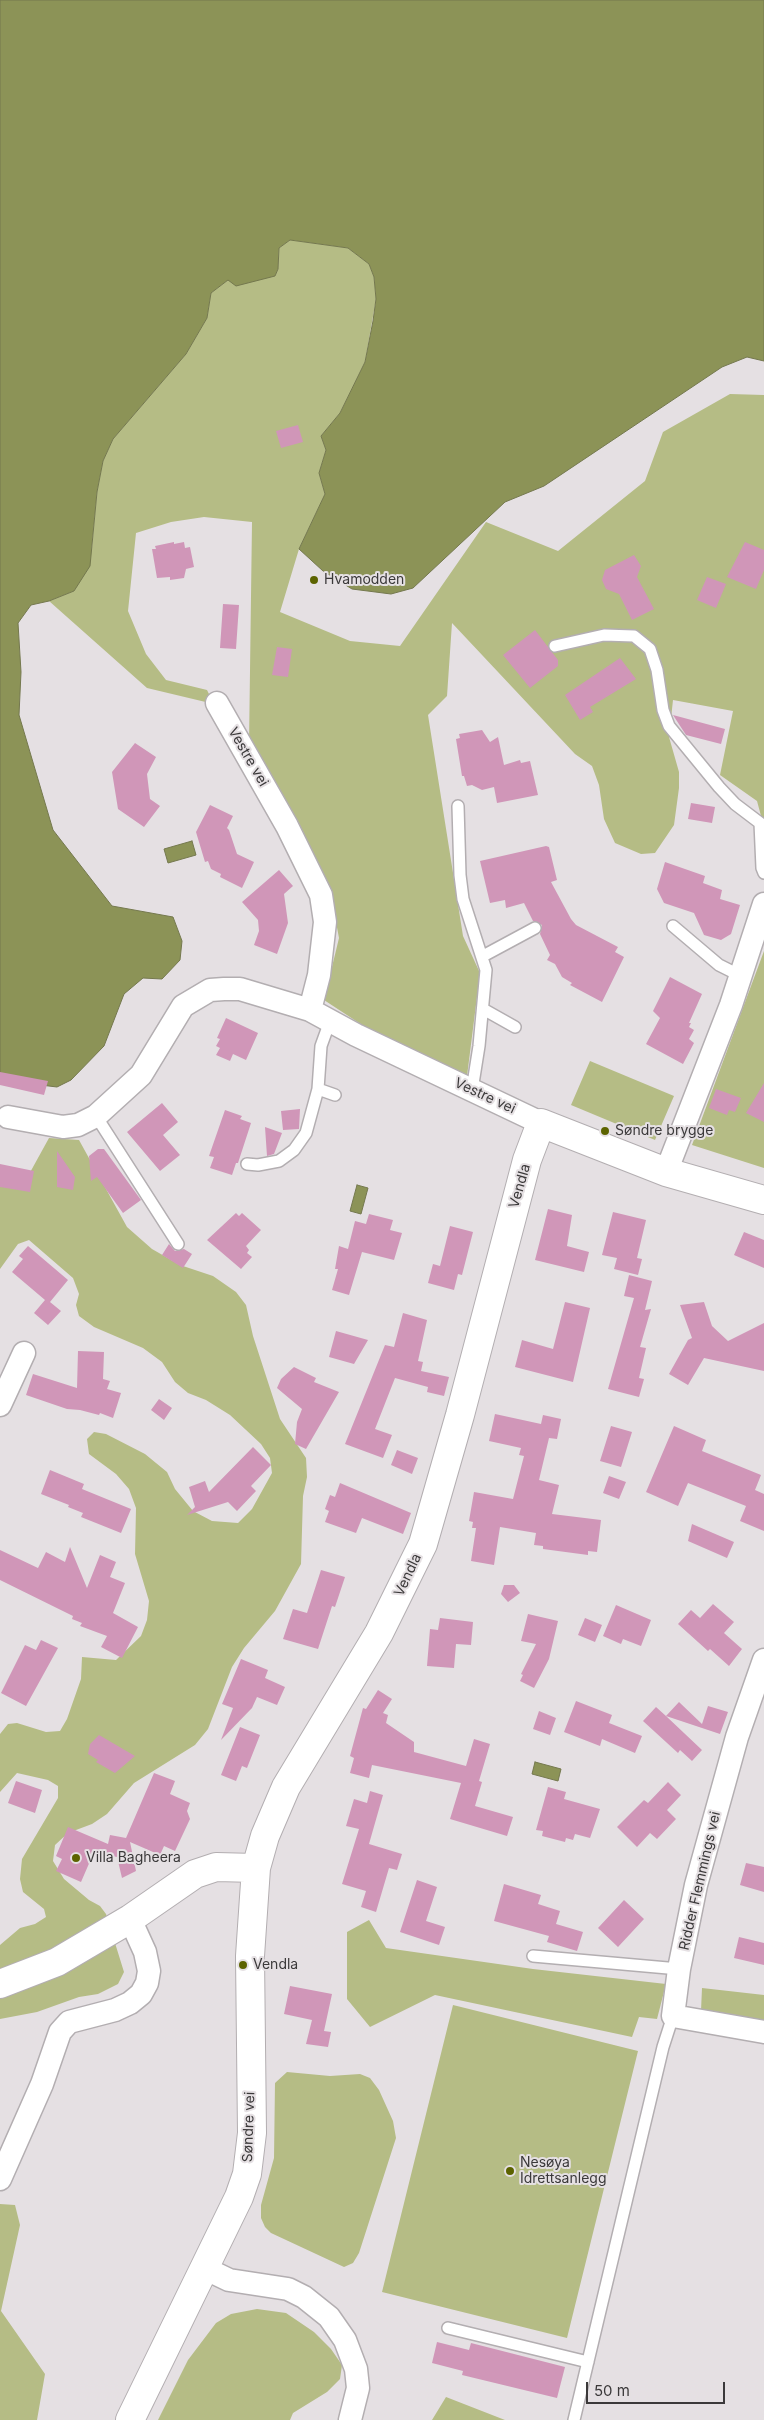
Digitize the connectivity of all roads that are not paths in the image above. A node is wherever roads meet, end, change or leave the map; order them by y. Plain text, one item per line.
1 (555, 646) dead end
2 (217, 703) dead end
3 (458, 806) dead end
4 (764, 873) edge
5 (764, 904) edge
6 (673, 926) dead end
7 (535, 928) dead end
8 (483, 956) junction
9 (741, 976) junction
10 (482, 1009) junction
11 (310, 1010) junction
12 (330, 1021) junction
13 (515, 1027) dead end
14 (318, 1089) junction
15 (472, 1090) junction
16 (335, 1095) dead end
17 (96, 1116) junction
18 (8, 1117) dead end
19 (541, 1123) junction
20 (247, 1164) dead end
21 (666, 1172) junction
22 (764, 1200) edge
23 (178, 1244) dead end
24 (24, 1353) dead end
25 (0, 1405) edge
26 (764, 1660) edge
27 (256, 1868) junction
28 (130, 1919) junction
29 (533, 1956) dead end
30 (679, 1969) junction
31 (0, 1984) edge
32 (673, 2016) junction
33 (764, 2032) edge
34 (0, 2179) edge
35 (204, 2268) junction
36 (448, 2328) dead end
37 (588, 2362) junction
38 (130, 2420) edge
39 (350, 2420) edge
40 (574, 2420) edge

1 - 4 lane
2 - 11 street, Vestre vei
3 - 8 lane
5 - 9 street
6 - 9 lane
7 - 8 lane
8 - 10 lane
9 - 21 street
10 - 13 lane
10 - 15 lane
11 - 12 street, Vestre vei
11 - 17 street, Vestre vei
12 - 14 lane
12 - 15 street, Vestre vei
14 - 16 lane
14 - 20 lane
15 - 19 street, Vestre vei
17 - 18 street, Vestre vei
17 - 23 lane
19 - 21 street, Vestre vei
19 - 27 street, Vendla
21 - 22 street, Vestre vei
24 - 25 street
26 - 30 street, Ridder Flemmings vei
27 - 28 street
27 - 35 street, Søndre vei
28 - 31 street
28 - 34 street
29 - 30 lane
30 - 32 street, Ridder Flemmings vei
32 - 33 street
32 - 37 lane
35 - 38 street, Søndre vei
35 - 39 street
36 - 37 lane
37 - 40 lane

